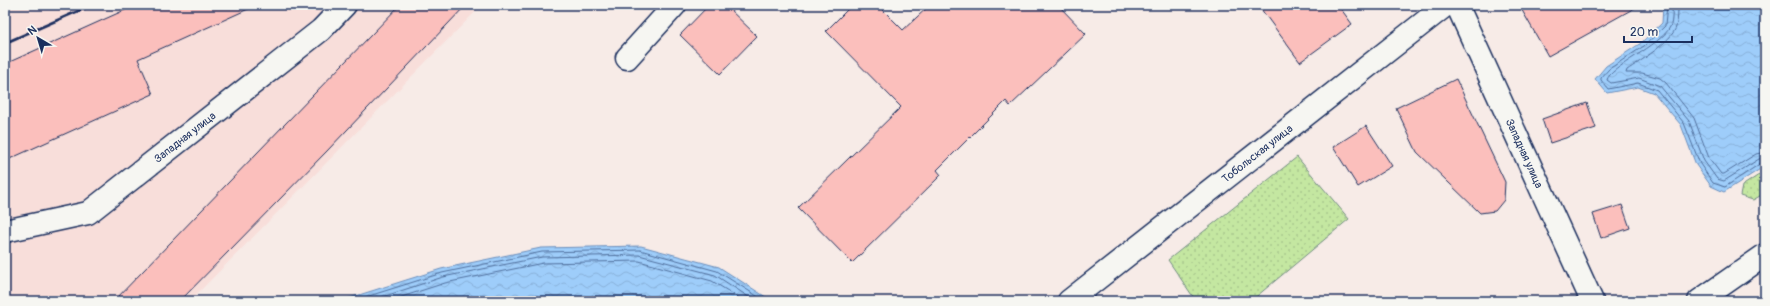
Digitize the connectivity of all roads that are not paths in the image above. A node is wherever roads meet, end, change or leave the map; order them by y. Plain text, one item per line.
1 (345, 5) edge
2 (674, 5) edge
3 (1446, 5) edge
4 (1456, 5) edge
5 (627, 58) dead end
6 (5, 231) edge
7 (1765, 255) edge
8 (1068, 301) edge
9 (1592, 301) edge
10 (1699, 301) edge

1 - 6 street, Западная улица
2 - 5 street
3 - 8 street, Тобольская улица
4 - 9 street, Западная улица
7 - 10 street

